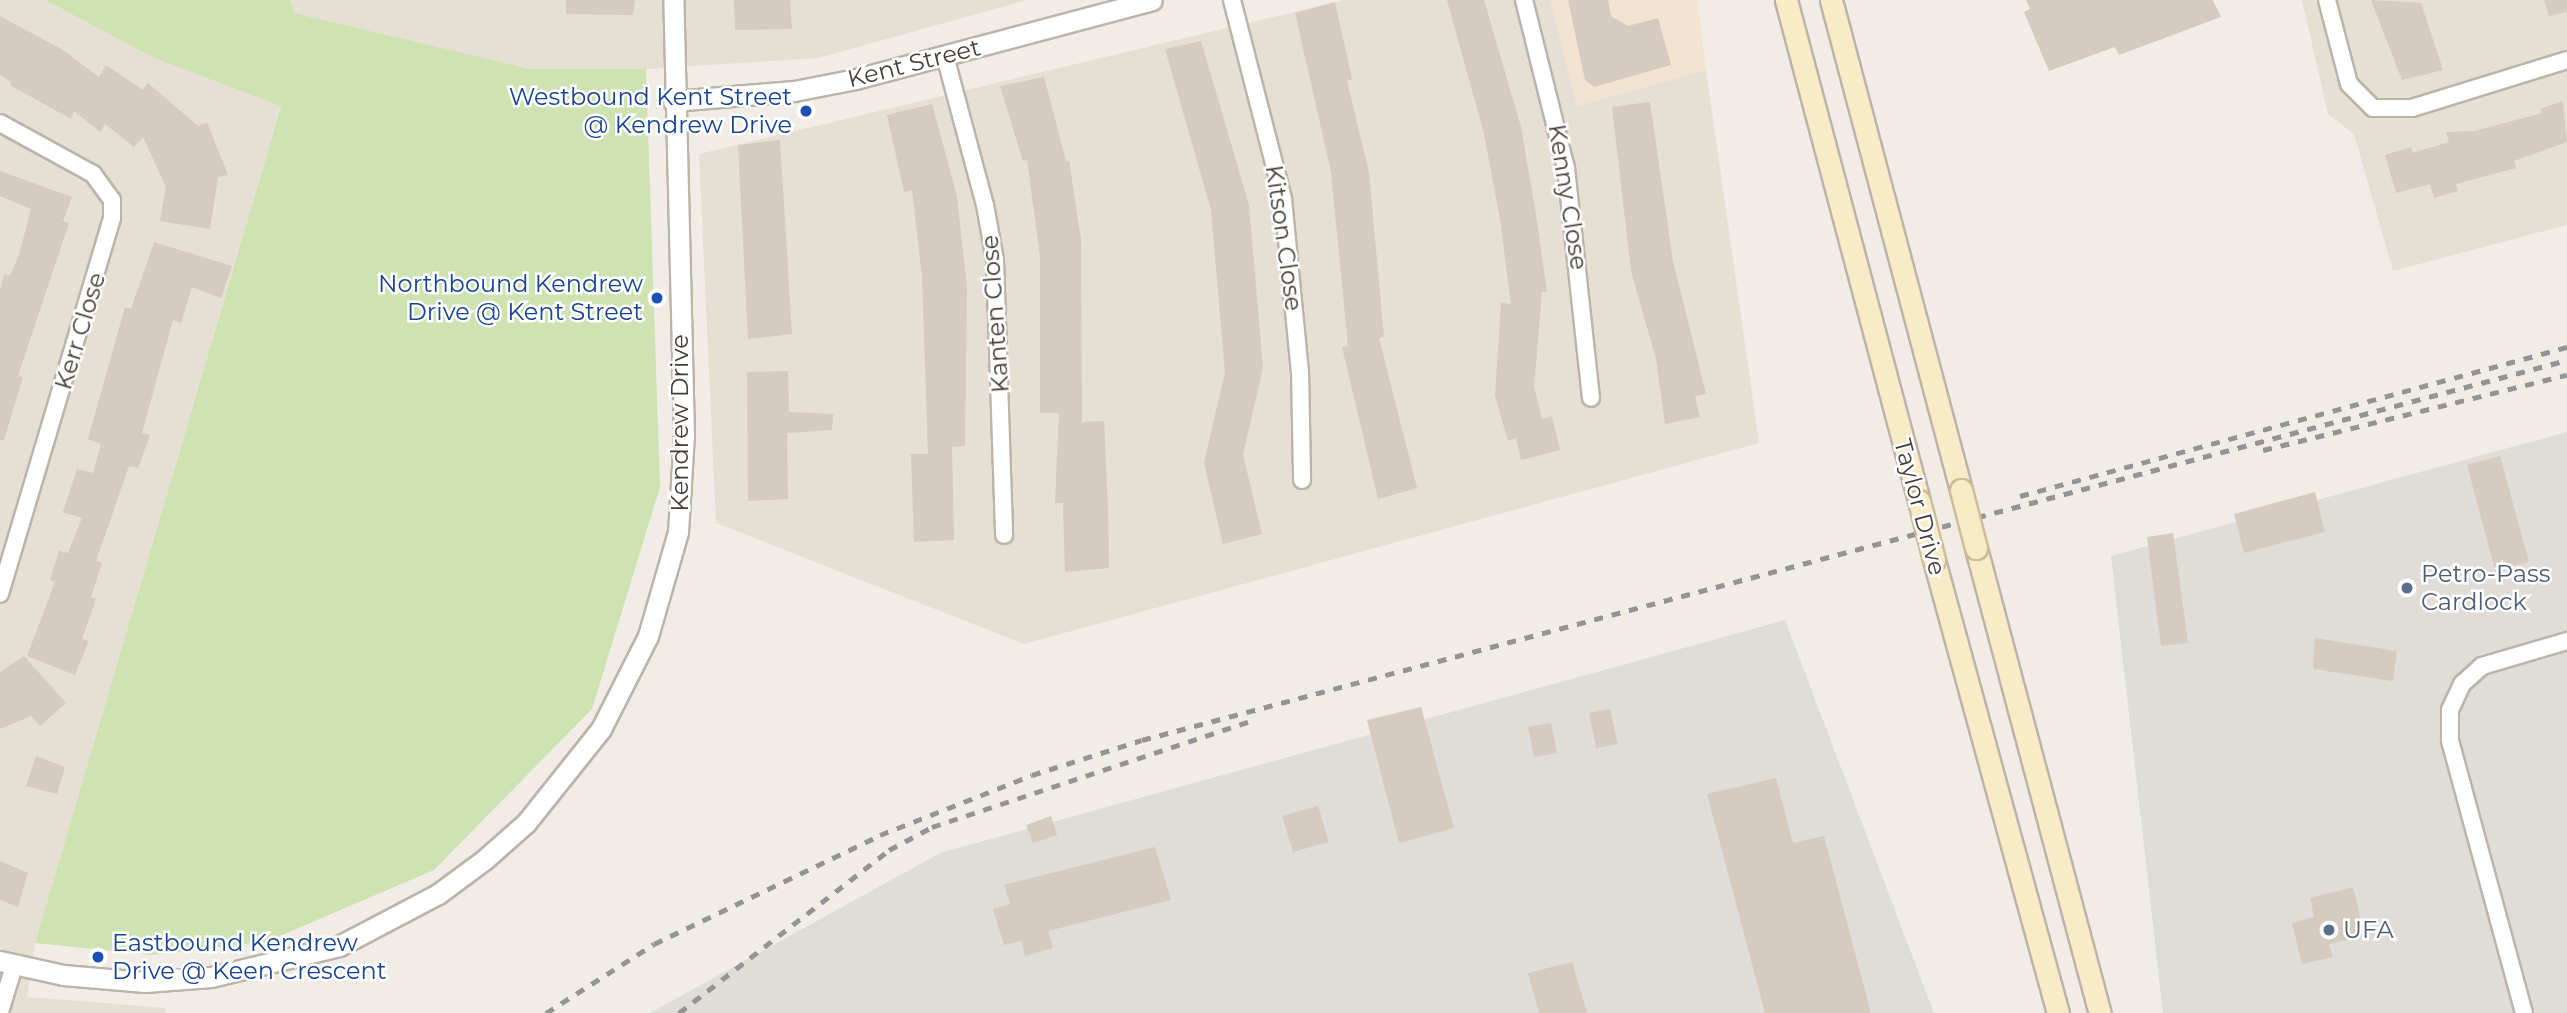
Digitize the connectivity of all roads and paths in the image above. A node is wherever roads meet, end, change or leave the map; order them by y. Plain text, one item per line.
1 (673, 0) edge
2 (1152, 0) edge
3 (1233, 0) edge
4 (1524, 0) edge
5 (1786, 0) edge
6 (1831, 0) edge
7 (2327, 0) edge
8 (945, 56) junction
9 (2567, 60) edge
10 (673, 101) junction
11 (0, 123) edge
12 (1591, 398) dead end
13 (1302, 480) dead end
14 (1004, 536) dead end
15 (0, 594) edge
16 (2567, 641) edge
17 (7, 963) edge
18 (0, 1012) edge
19 (2057, 1013) edge
20 (2100, 1013) edge
21 (2524, 1013) edge

1 - 10 street, Kendrew Drive
2 - 8 street, Kent Street
3 - 13 street, Kitson Close
4 - 12 street, Kenny Close
5 - 19 main road, Taylor Drive, bridge
6 - 20 main road, Taylor Drive, bridge
7 - 9 street
8 - 10 street, Kent Street
8 - 14 street, Kanten Close
10 - 17 street, Kendrew Drive
11 - 15 street, Kerr Close
16 - 21 street
17 - 18 street

